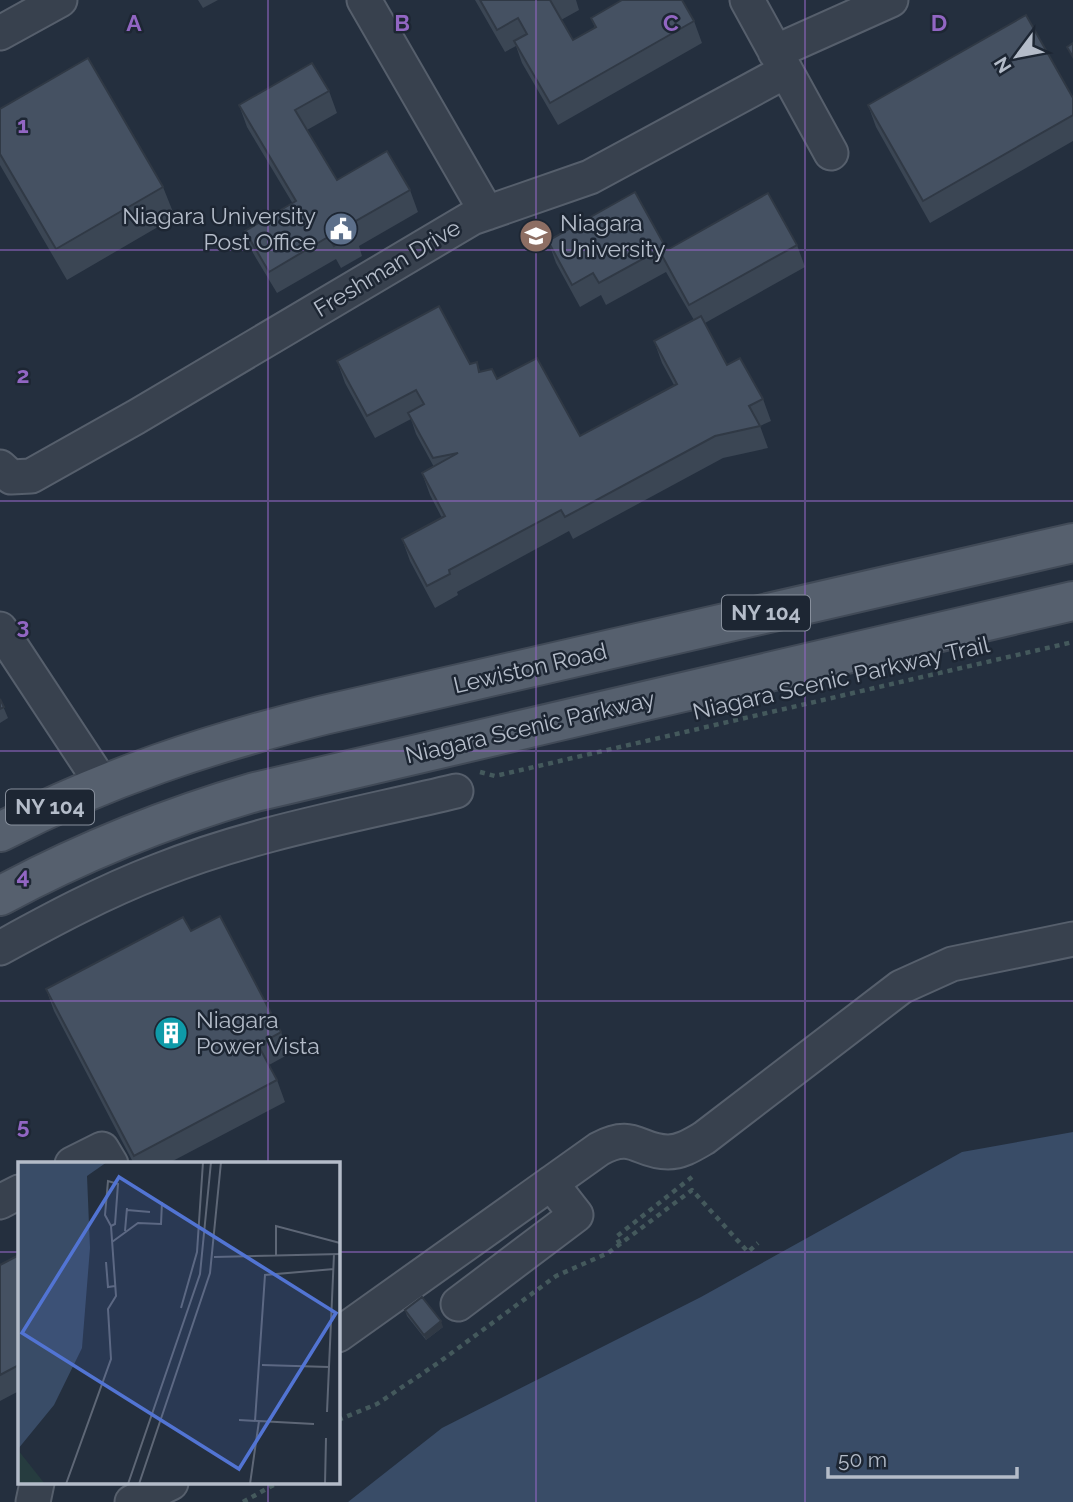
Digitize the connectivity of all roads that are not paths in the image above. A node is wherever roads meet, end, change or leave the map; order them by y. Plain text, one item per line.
1 (60, 0) edge
2 (364, 0) edge
3 (747, 0) edge
4 (891, 0) edge
5 (0, 33) edge
6 (780, 62) junction
7 (831, 153) dead end
8 (487, 212) junction
9 (0, 467) edge
10 (1073, 542) edge
11 (1073, 601) edge
12 (0, 629) edge
13 (102, 784) junction
14 (456, 791) dead end
15 (0, 832) edge
16 (0, 895) edge
17 (1073, 939) edge
18 (0, 948) edge
19 (76, 1162) edge
20 (110, 1162) edge
21 (551, 1183) junction
22 (18, 1193) edge
23 (0, 1202) edge
24 (458, 1304) dead end
25 (340, 1332) edge
26 (37, 1484) edge
27 (169, 1484) edge
28 (33, 1502) edge
29 (132, 1502) edge

1 - 5 street
2 - 8 street
3 - 6 street
4 - 6 street, Freshman Drive
6 - 7 street
6 - 8 street, Freshman Drive
8 - 9 street, Freshman Drive
10 - 13 main road, Lewiston Road / NY 104
11 - 16 main road, Niagara Scenic Parkway
12 - 13 street
13 - 15 main road, Lewiston Road / NY 104
14 - 18 street
17 - 21 street
19 - 20 street
21 - 24 street
21 - 25 street
22 - 23 street
26 - 28 street
27 - 29 street

